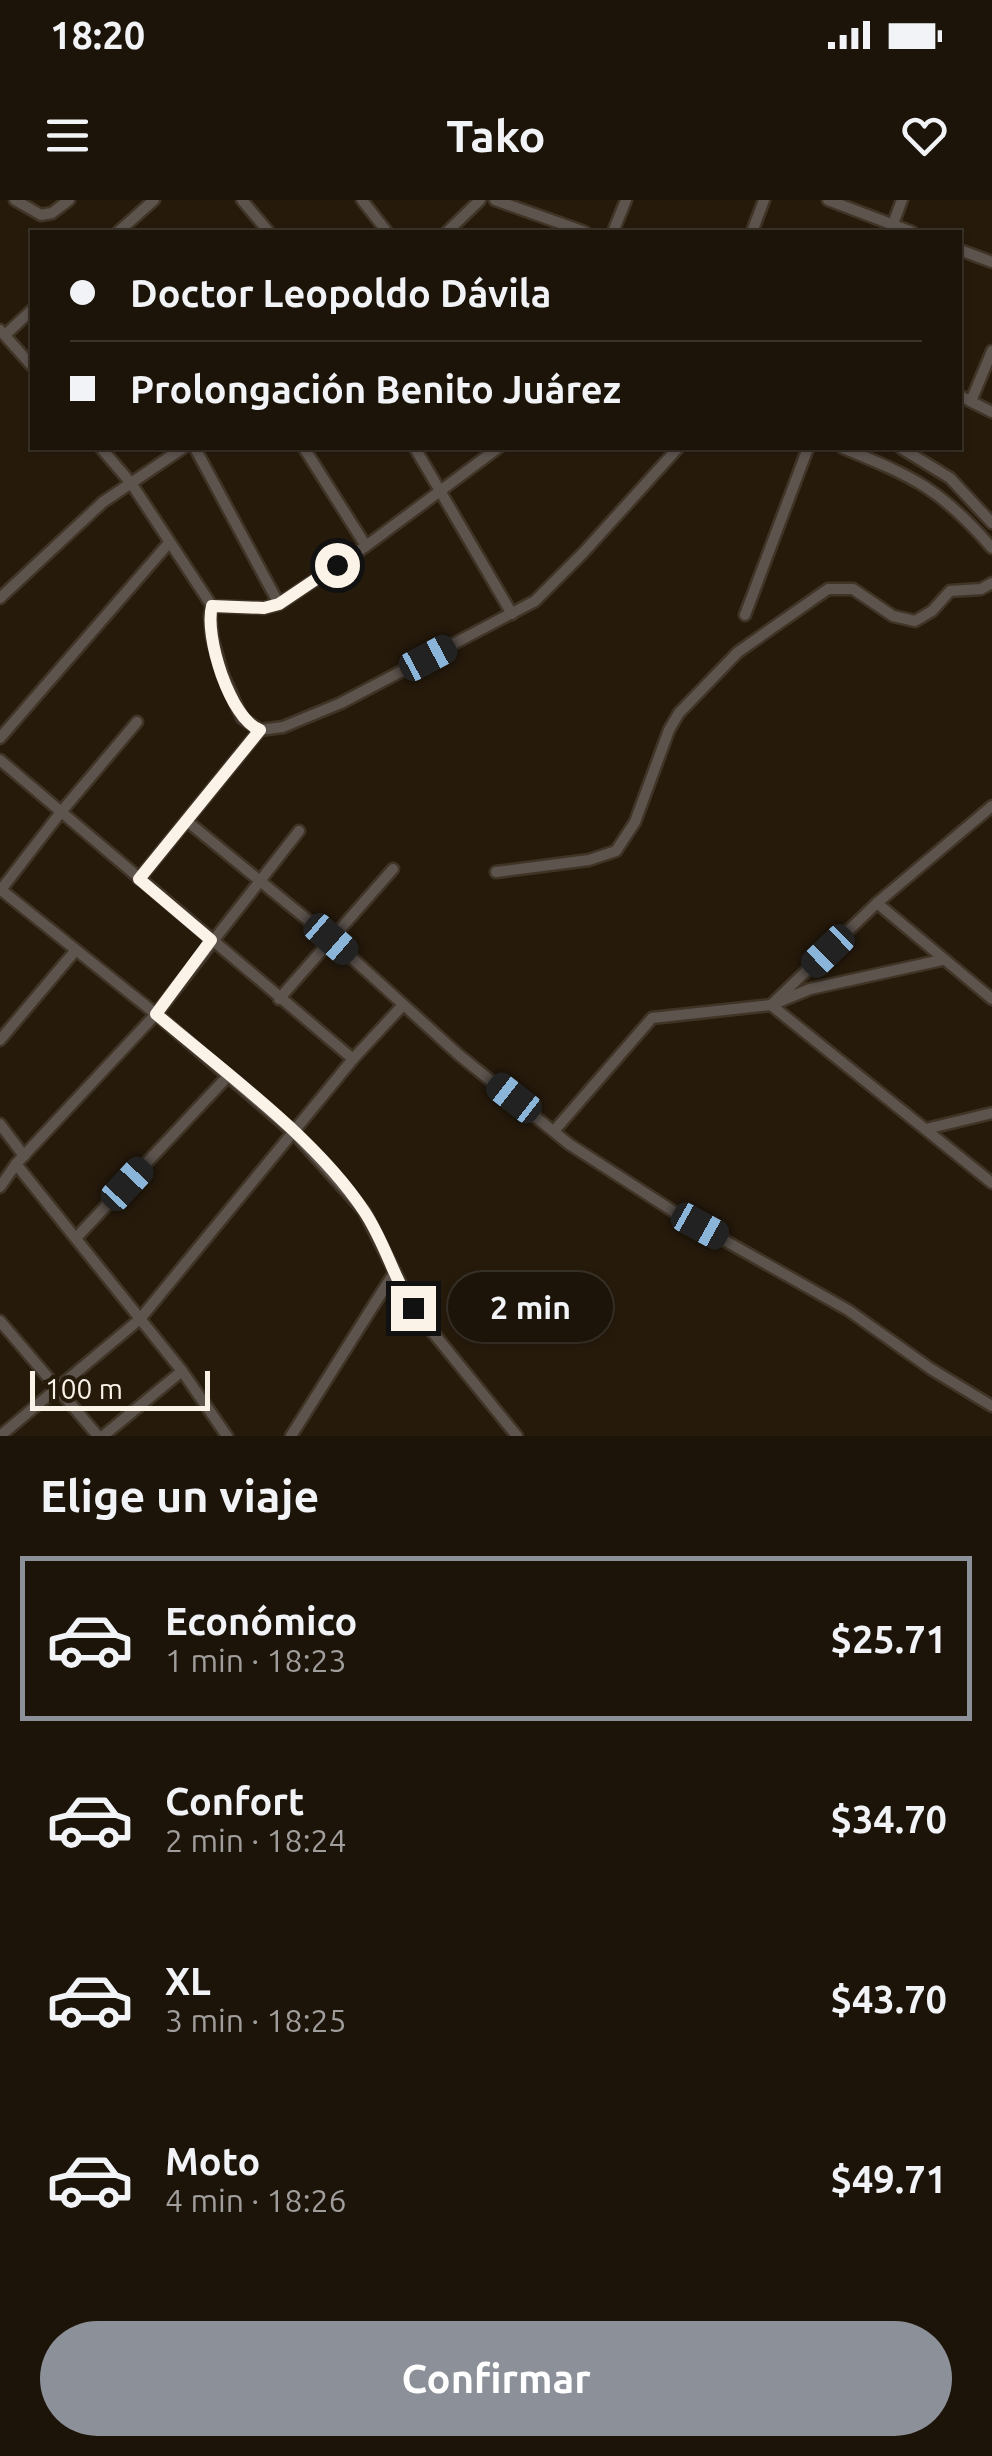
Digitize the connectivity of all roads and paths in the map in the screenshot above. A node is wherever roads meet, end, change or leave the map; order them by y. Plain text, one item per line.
1 (15, 200) edge
2 (68, 200) edge
3 (154, 200) edge
4 (242, 200) edge
5 (362, 200) edge
6 (480, 200) edge
7 (495, 200) edge
8 (626, 200) edge
9 (764, 200) edge
10 (828, 200) edge
11 (902, 200) edge
12 (133, 220) junction
13 (891, 229) edge
14 (120, 230) edge
15 (141, 230) edge
16 (267, 230) edge
17 (385, 230) edge
18 (449, 230) edge
19 (579, 230) edge
20 (614, 230) edge
21 (753, 230) edge
22 (962, 251) edge
23 (992, 262) edge
24 (30, 312) edge
25 (3, 332) edge
26 (992, 352) edge
27 (30, 364) edge
28 (965, 399) edge
29 (992, 412) edge
30 (103, 450) edge
31 (180, 450) edge
32 (195, 450) edge
33 (305, 450) edge
34 (416, 450) edge
35 (495, 450) edge
36 (676, 450) edge
37 (807, 450) edge
38 (847, 450) edge
39 (904, 450) edge
40 (131, 483) junction
41 (440, 490) junction
42 (992, 523) edge
43 (168, 544) junction
44 (366, 546) junction
45 (992, 548) edge
46 (992, 583) edge
47 (0, 598) edge
48 (279, 604) junction
49 (212, 606) junction
50 (512, 614) junction
51 (745, 615) dead end
52 (137, 722) dead end
53 (260, 730) junction
54 (0, 738) edge
55 (0, 760) edge
56 (992, 806) edge
57 (61, 812) junction
58 (188, 822) junction
59 (298, 831) dead end
60 (393, 869) dead end
61 (496, 872) dead end
62 (139, 879) junction
63 (260, 884) junction
64 (0, 890) edge
65 (877, 903) junction
66 (331, 939) junction
67 (211, 940) junction
68 (76, 951) junction
69 (942, 960) junction
70 (278, 998) junction
71 (992, 1000) edge
72 (403, 1005) junction
73 (771, 1005) junction
74 (156, 1014) junction
75 (0, 1040) edge
76 (353, 1059) junction
77 (228, 1076) junction
78 (992, 1113) edge
79 (0, 1124) edge
80 (926, 1129) junction
81 (554, 1131) junction
82 (293, 1132) junction
83 (20, 1160) junction
84 (992, 1182) edge
85 (0, 1186) edge
86 (76, 1238) junction
87 (394, 1273) junction
88 (140, 1319) junction
89 (0, 1320) edge
90 (182, 1372) junction
91 (57, 1387) junction
92 (992, 1406) edge
93 (0, 1436) edge
94 (100, 1436) edge
95 (227, 1436) edge
96 (292, 1436) edge
97 (517, 1436) edge

1 - 2 street
3 - 12 street
4 - 16 street
5 - 17 street
6 - 18 street
7 - 19 street
8 - 20 street
9 - 21 street
10 - 13 street
11 - 13 street
12 - 14 street
12 - 15 street
22 - 23 street
24 - 25 street
25 - 27 street
26 - 28 street
28 - 29 street
30 - 40 street
31 - 40 street
32 - 48 street
33 - 44 street
34 - 41 street
35 - 41 street
36 - 50 street
37 - 51 street
38 - 45 street
39 - 42 street
40 - 43 street
40 - 47 street
41 - 44 street
41 - 50 street
43 - 49 street
43 - 54 street
44 - 48 street
46 - 61 street
48 - 49 street
49 - 53 street
50 - 53 street
52 - 57 street
53 - 58 street
55 - 57 street
56 - 65 street
57 - 62 street
57 - 64 street
58 - 62 street
58 - 63 street
59 - 63 street
60 - 66 street
62 - 67 street
63 - 66 street
63 - 67 street
64 - 68 street
65 - 69 street
65 - 73 street
66 - 70 street
66 - 72 street
67 - 70 street
67 - 74 street
68 - 74 street
68 - 75 street
69 - 71 street
69 - 73 street
70 - 76 street
72 - 76 street
72 - 81 street
73 - 80 street
73 - 81 street
74 - 77 street
74 - 83 street
76 - 82 street
77 - 82 street
77 - 86 street
78 - 80 street
79 - 83 street
80 - 84 street
81 - 92 street
82 - 87 street
82 - 88 street
83 - 85 street
83 - 86 street
86 - 88 street
87 - 96 street
87 - 97 street
88 - 90 street
88 - 91 street
89 - 91 street
90 - 94 street
90 - 95 street
91 - 93 street
91 - 94 street

